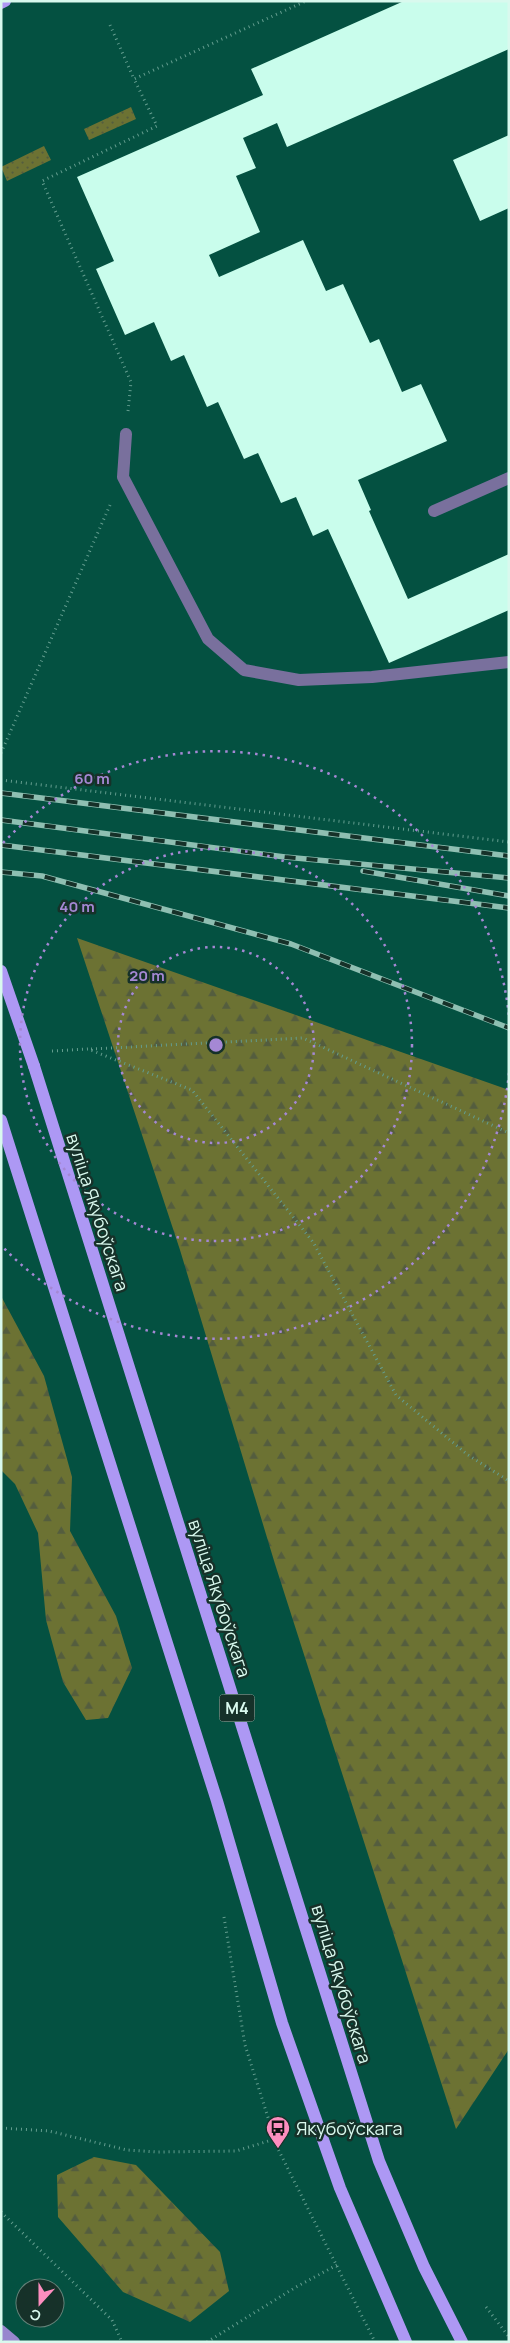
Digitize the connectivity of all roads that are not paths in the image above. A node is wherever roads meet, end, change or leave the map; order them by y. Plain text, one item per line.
1 (126, 434) road end
2 (509, 478) edge
3 (434, 511) dead end
4 (509, 662) edge
5 (1, 971) edge
6 (1, 1120) edge
7 (1, 2331) edge
8 (14, 2342) edge
9 (406, 2342) edge
10 (462, 2342) edge

1 - 4 lane
2 - 3 lane
5 - 10 main road, вуліца Якубоўскага / М4, bridge
6 - 9 main road
7 - 8 street

